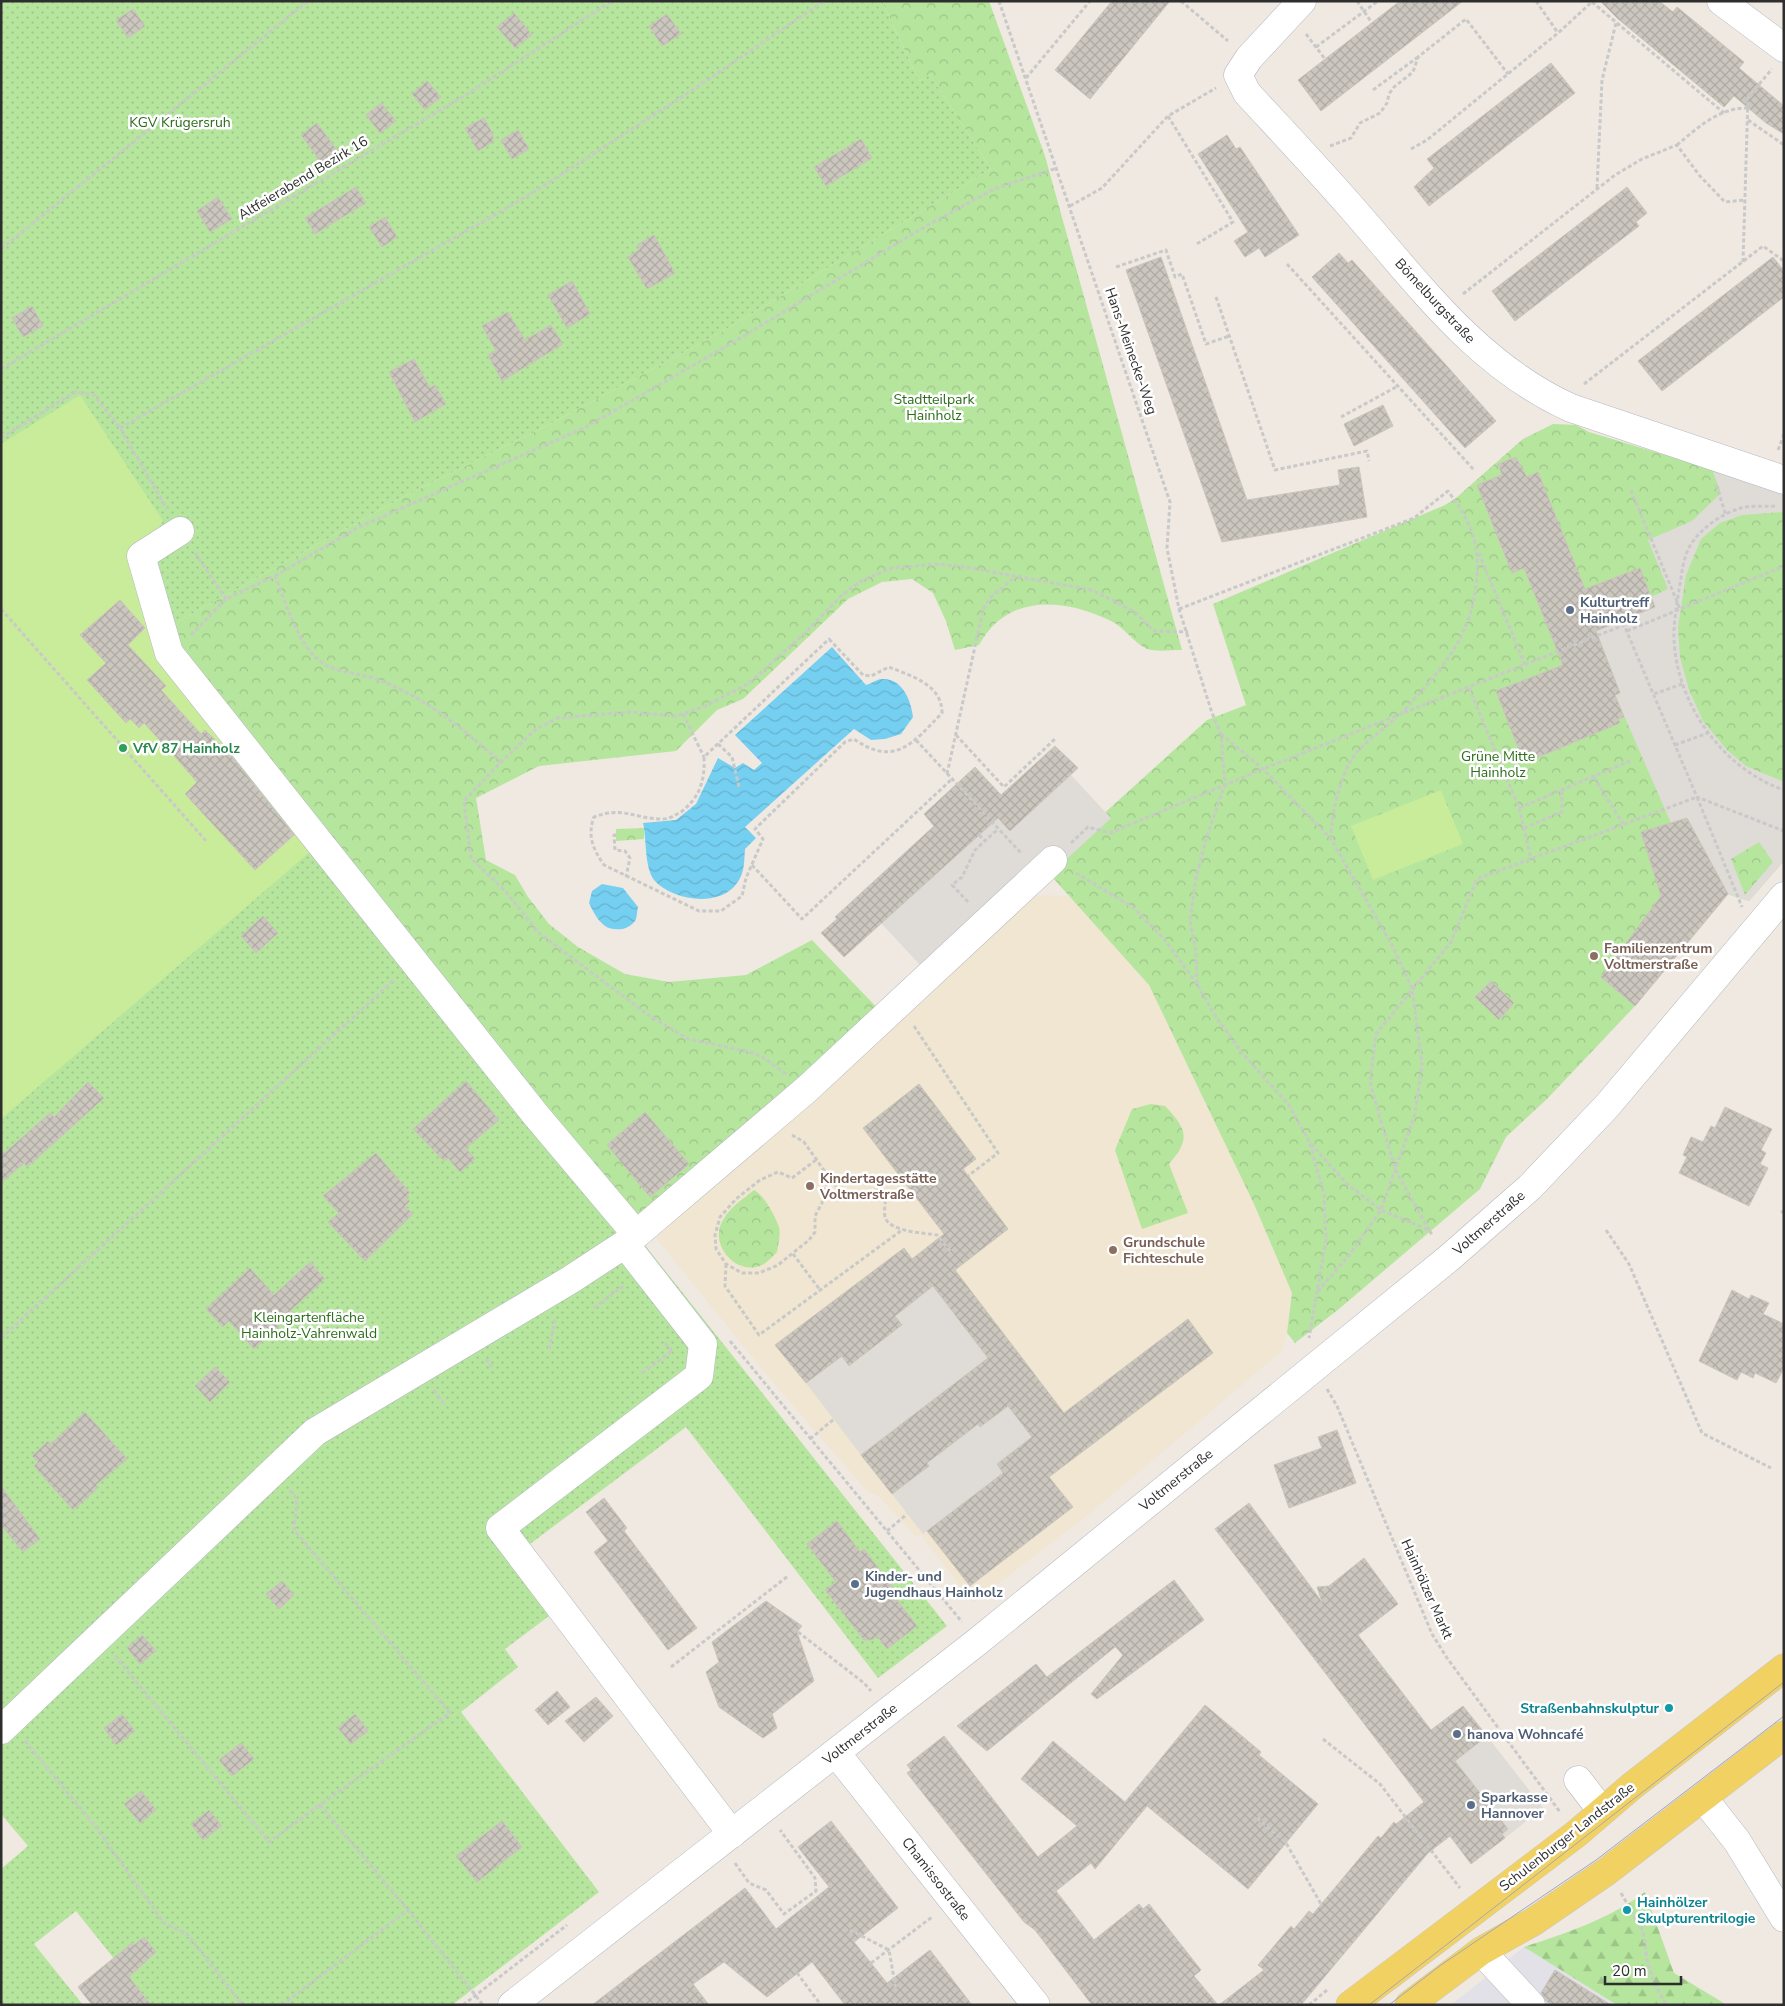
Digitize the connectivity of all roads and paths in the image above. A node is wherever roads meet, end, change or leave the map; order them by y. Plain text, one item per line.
1 (308, 1) edge
2 (612, 1) edge
3 (824, 1) edge
4 (999, 1) edge
5 (1090, 1) edge
6 (1181, 1) edge
7 (1302, 1) edge
8 (1356, 1) edge
9 (1378, 1) edge
10 (1536, 1) edge
11 (1721, 1) edge
12 (1592, 2) edge
13 (1364, 11) junction
14 (1372, 23) dead end
15 (1616, 23) junction
16 (1558, 33) junction
17 (1316, 47) dead end
18 (1780, 47) edge
19 (1418, 57) junction
20 (1243, 66) junction
21 (1508, 74) junction
22 (1026, 79) junction
23 (1373, 90) dead end
24 (1748, 108) junction
25 (1724, 113) junction
26 (1168, 116) junction
27 (1747, 120) junction
28 (1677, 145) junction
29 (1784, 145) edge
30 (1411, 149) dead end
31 (1310, 162) junction
32 (1057, 168) junction
33 (1597, 189) junction
34 (1745, 200) junction
35 (1070, 206) junction
36 (1195, 245) dead end
37 (1, 249) edge
38 (1784, 261) edge
39 (1743, 262) junction
40 (1287, 264) dead end
41 (1116, 267) dead end
42 (1216, 297) dead end
43 (1440, 311) junction
44 (1229, 336) junction
45 (1, 369) edge
46 (1398, 386) junction
47 (1571, 408) junction
48 (1340, 417) dead end
49 (120, 428) junction
50 (1, 438) edge
51 (1369, 461) dead end
52 (1474, 470) dead end
53 (1631, 490) dead end
54 (1782, 493) edge
55 (180, 531) junction
56 (1478, 550) junction
57 (1784, 566) edge
58 (275, 576) junction
59 (1016, 576) junction
60 (226, 599) junction
61 (1677, 602) junction
62 (1, 609) edge
63 (1179, 609) junction
64 (1680, 609) junction
65 (1674, 612) junction
66 (1188, 632) junction
67 (1627, 632) junction
68 (169, 653) junction
69 (1525, 665) junction
70 (1682, 684) junction
71 (1469, 688) junction
72 (1654, 694) junction
73 (683, 714) junction
74 (1400, 715) junction
75 (1708, 733) junction
76 (955, 734) junction
77 (1221, 734) junction
78 (1056, 738) dead end
79 (916, 740) junction
80 (718, 744) junction
81 (1675, 746) junction
82 (704, 757) junction
83 (1632, 760) dead end
84 (501, 762) junction
85 (1263, 769) junction
86 (947, 774) junction
87 (1594, 777) junction
88 (952, 779) junction
89 (1225, 784) junction
90 (739, 786) dead end
91 (1562, 790) junction
92 (1784, 790) edge
93 (1697, 797) junction
94 (1519, 808) junction
95 (1624, 824) junction
96 (1524, 828) junction
97 (998, 829) junction
98 (1784, 831) edge
99 (616, 835) dead end
100 (979, 835) dead end
101 (1331, 839) junction
102 (985, 841) junction
103 (207, 842) dead end
104 (1531, 859) junction
105 (752, 865) junction
106 (1046, 866) junction
107 (626, 877) junction
108 (1784, 896) edge
109 (1742, 908) dead end
110 (986, 922) junction
111 (415, 961) junction
112 (1197, 984) junction
113 (1412, 988) junction
114 (899, 1003) junction
115 (806, 1089) junction
116 (786, 1132) dead end
117 (1309, 1141) junction
118 (816, 1160) junction
119 (1396, 1171) junction
120 (828, 1176) junction
121 (968, 1176) dead end
122 (1381, 1210) junction
123 (902, 1230) junction
124 (1429, 1230) junction
125 (1606, 1230) dead end
126 (631, 1239) junction
127 (950, 1252) dead end
128 (794, 1254) junction
129 (1449, 1258) junction
130 (726, 1264) junction
131 (623, 1286) dead end
132 (820, 1290) junction
133 (1317, 1292) junction
134 (594, 1308) dead end
135 (726, 1335) dead end
136 (1, 1338) edge
137 (1313, 1368) junction
138 (834, 1419) dead end
139 (810, 1438) junction
140 (1771, 1468) dead end
141 (272, 1471) junction
142 (907, 1514) dead end
143 (887, 1531) junction
144 (788, 1576) dead end
145 (798, 1632) dead end
146 (100, 1638) junction
147 (977, 1642) junction
148 (671, 1666) dead end
149 (1784, 1668) edge
150 (872, 1693) dead end
151 (6, 1726) edge
152 (1784, 1734) edge
153 (1323, 1739) dead end
154 (836, 1753) junction
155 (1578, 1780) dead end
156 (1703, 1798) junction
157 (320, 1805) junction
158 (764, 1809) junction
159 (1602, 1811) junction
160 (1257, 1818) dead end
161 (1576, 1834) junction
162 (726, 1839) junction
163 (815, 1869) dead end
164 (810, 1872) junction
165 (1606, 1872) junction
166 (1460, 1888) dead end
167 (954, 1901) junction
168 (1321, 1904) dead end
169 (796, 1906) junction
170 (408, 1910) junction
171 (799, 1911) dead end
172 (1784, 1918) edge
173 (850, 1930) dead end
174 (889, 1950) junction
175 (1481, 1951) junction
176 (871, 1963) dead end
177 (797, 1973) dead end
178 (896, 1990) dead end
179 (519, 2003) edge
180 (243, 2005) edge
181 (282, 2005) edge
182 (483, 2005) edge
183 (820, 2005) edge
184 (1036, 2005) edge
185 (1350, 2005) edge
186 (1409, 2005) edge
187 (1531, 2005) edge
188 (1666, 2005) edge

1 - 37 path
2 - 45 path, Altfeierabend Bezirk 16
3 - 49 path
4 - 22 path, Hans-Meinecke-Weg
5 - 22 path
6 - 20 path
7 - 20 street
8 - 13 path
9 - 13 path
10 - 16 path
11 - 18 street
12 - 15 path
12 - 16 path
13 - 14 path
13 - 17 path
15 - 25 path
15 - 33 path
16 - 21 path
18 - 24 path
19 - 21 path
19 - 23 path
19 - 31 path
20 - 26 path
20 - 31 street, Bömelburgstraße
21 - 30 path
22 - 32 path, Hans-Meinecke-Weg
24 - 25 path
24 - 27 path
25 - 28 path
26 - 35 path
26 - 36 path
27 - 29 path
27 - 34 path
28 - 33 path
28 - 34 path
31 - 43 street, Bömelburgstraße
32 - 35 path, Hans-Meinecke-Weg
32 - 58 path
33 - 43 path
34 - 39 path
35 - 63 path, Hans-Meinecke-Weg
38 - 39 path
39 - 47 path
40 - 46 path
41 - 44 path
42 - 44 path
43 - 47 street, Bömelburgstraße
44 - 51 path
46 - 48 path
46 - 52 path
47 - 54 street, Bömelburgstraße
49 - 50 path
49 - 55 path
53 - 61 path
54 - 61 path
55 - 60 path
55 - 68 street
56 - 63 path
56 - 69 path
56 - 74 path
57 - 64 path
58 - 60 path
58 - 84 path
59 - 66 path
59 - 73 path
59 - 76 path
60 - 68 path
61 - 64 path
61 - 65 path
62 - 103 path
63 - 66 path, Hans-Meinecke-Weg
64 - 65 path
65 - 67 path
65 - 70 path
66 - 77 path, Hans-Meinecke-Weg
67 - 69 path
67 - 72 path
68 - 111 street
69 - 71 path
70 - 72 path
70 - 75 path
71 - 74 path
71 - 94 path
72 - 81 path
73 - 82 path
73 - 84 path
74 - 85 path
74 - 101 path
75 - 81 path
75 - 92 path
76 - 78 path
76 - 86 path
77 - 85 path
77 - 89 path
79 - 80 path
79 - 86 path
79 - 105 path
80 - 82 path
80 - 90 path
81 - 93 path
82 - 107 path
83 - 87 path
84 - 115 path
85 - 89 path
85 - 101 path
86 - 88 path
87 - 91 path
87 - 95 path
88 - 97 path
88 - 105 path
89 - 106 path
89 - 112 path
91 - 94 path
91 - 96 path
93 - 95 path
93 - 98 path
93 - 109 path
94 - 96 path
95 - 104 path
96 - 104 path
97 - 102 path
97 - 106 path
99 - 107 path
100 - 102 path
101 - 113 path
102 - 110 path
104 - 113 path
105 - 107 path
106 - 110 street
106 - 112 path
108 - 129 street, Voltmerstraße
110 - 114 street
111 - 126 street
111 - 136 path
112 - 117 path
113 - 119 path
113 - 119 path
114 - 115 street
114 - 121 path
115 - 126 street
116 - 118 path
117 - 122 path
117 - 133 path
118 - 120 path
118 - 130 path
119 - 122 path
119 - 124 path
120 - 123 path
120 - 128 path
122 - 124 path
122 - 133 path
123 - 127 path
123 - 132 path
124 - 129 path
125 - 140 path
126 - 141 street
126 - 162 street
128 - 130 path
128 - 132 path
129 - 137 street, Voltmerstraße
130 - 132 path
131 - 134 path
133 - 137 path
135 - 139 path
137 - 147 street, Voltmerstraße
137 - 161 path, Hainhölzer Markt
138 - 139 path
139 - 143 path
141 - 146 street
141 - 157 path
142 - 143 path
143 - 147 path
144 - 148 path
145 - 150 path
146 - 151 street
146 - 157 path
147 - 154 street, Voltmerstraße
149 - 159 main road, Schulenburger Landstraße
151 - 180 path
152 - 156 main road
153 - 166 path
154 - 158 street, Voltmerstraße
154 - 167 street, Chamissostraße
155 - 159 street
156 - 165 main road
156 - 172 street
157 - 170 path
158 - 162 street, Voltmerstraße
158 - 164 path
159 - 161 main road, Schulenburger Landstraße
160 - 168 path
161 - 185 main road, Schulenburger Landstraße
162 - 169 path
162 - 179 street, Voltmerstraße
163 - 164 path
164 - 169 path
165 - 175 main road
165 - 188 path
167 - 174 path
167 - 184 street, Chamissostraße
169 - 171 path
170 - 181 path
170 - 182 path
173 - 174 path
174 - 176 path
174 - 178 path
175 - 186 main road
175 - 187 street
177 - 183 path

